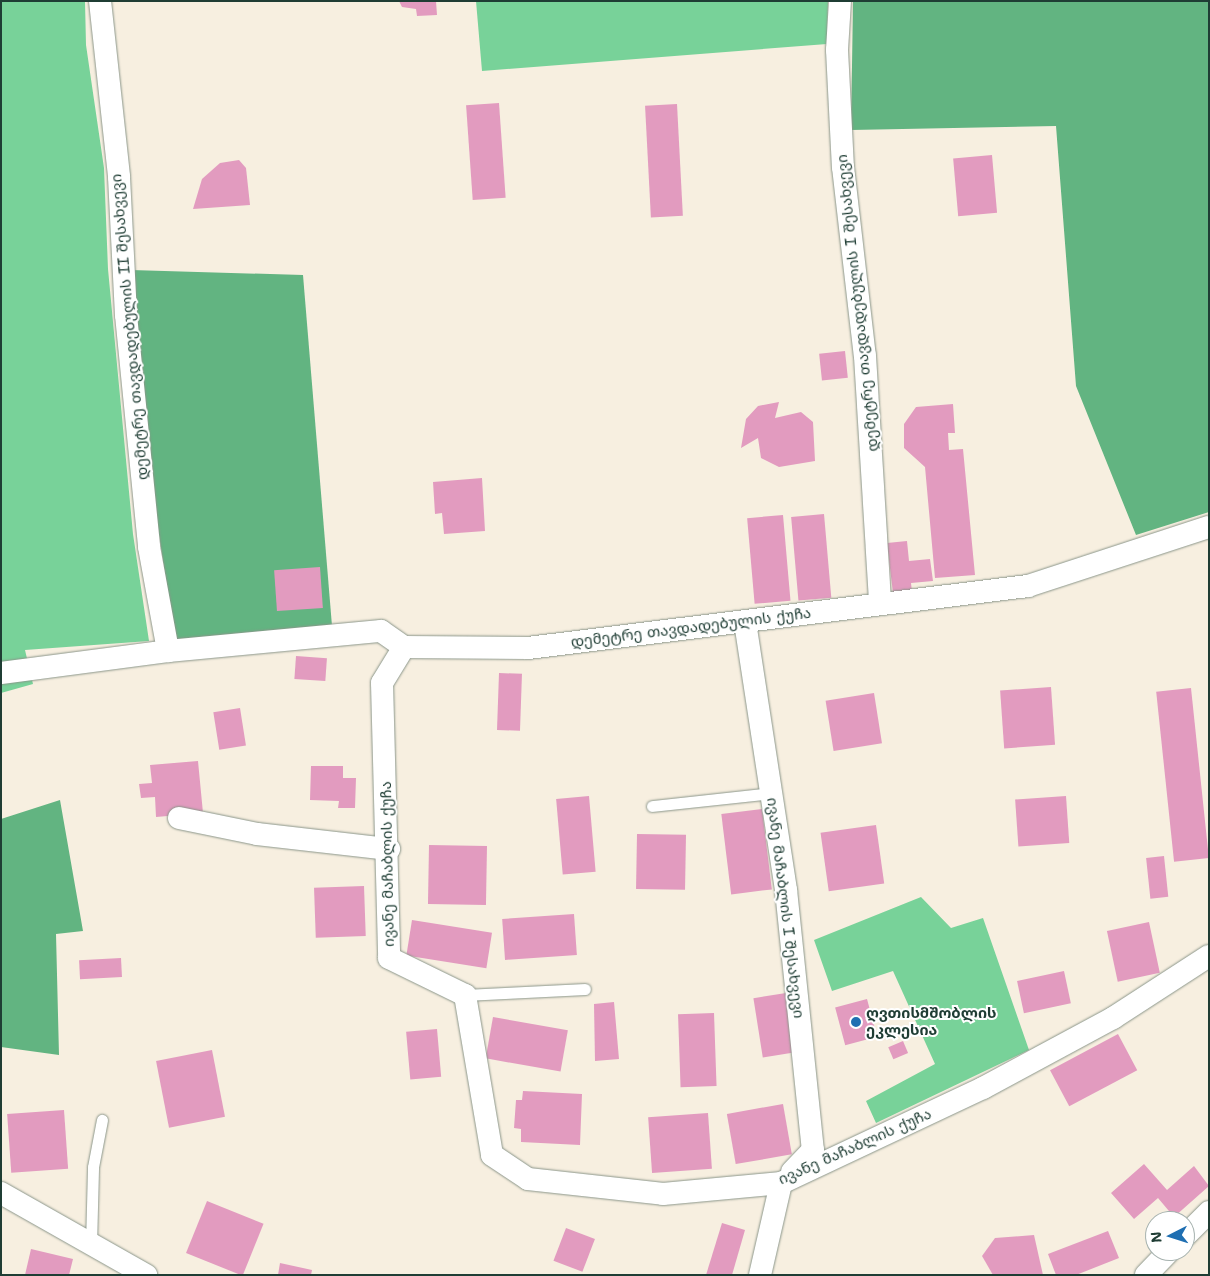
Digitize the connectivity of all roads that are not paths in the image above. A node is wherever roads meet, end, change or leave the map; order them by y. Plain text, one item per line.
1 (100, 1) edge
2 (840, 1) edge
3 (1209, 527) edge
4 (880, 604) junction
5 (745, 622) junction
6 (404, 647) junction
7 (168, 652) junction
8 (1, 673) edge
9 (771, 793) junction
10 (652, 806) dead end
11 (179, 818) dead end
12 (389, 849) junction
13 (1209, 956) edge
14 (585, 990) dead end
15 (465, 995) junction
16 (102, 1120) dead end
17 (781, 1183) junction
18 (1, 1193) edge
19 (1209, 1212) edge
20 (1195, 1226) edge
21 (91, 1245) junction
22 (1160, 1261) edge
23 (146, 1275) edge
24 (760, 1275) edge
25 (1146, 1275) edge

1 - 7 street, დემეტრე თავდადებულის II შესახვევი
2 - 4 street, დემეტრე თავდადებულის I შესახვევი
3 - 4 street, დემეტრე თავდადებულის ქუჩა
4 - 5 street, დემეტრე თავდადებულის ქუჩა
5 - 6 street, დემეტრე თავდადებულის ქუჩა
5 - 9 street, ივანე მაჩაბლის I შესახვევი
6 - 7 street
6 - 12 street, ივანე მაჩაბლის ქუჩა
7 - 8 street
9 - 10 lane
9 - 17 street, ივანე მაჩაბლის I შესახვევი
11 - 12 street
12 - 15 street, ივანე მაჩაბლის ქუჩა
13 - 17 street, ივანე მაჩაბლის ქუჩა
14 - 15 lane
15 - 17 street, ივანე მაჩაბლის ქუჩა
16 - 21 lane
17 - 24 street
18 - 21 street
19 - 20 street
21 - 23 street
22 - 25 street

